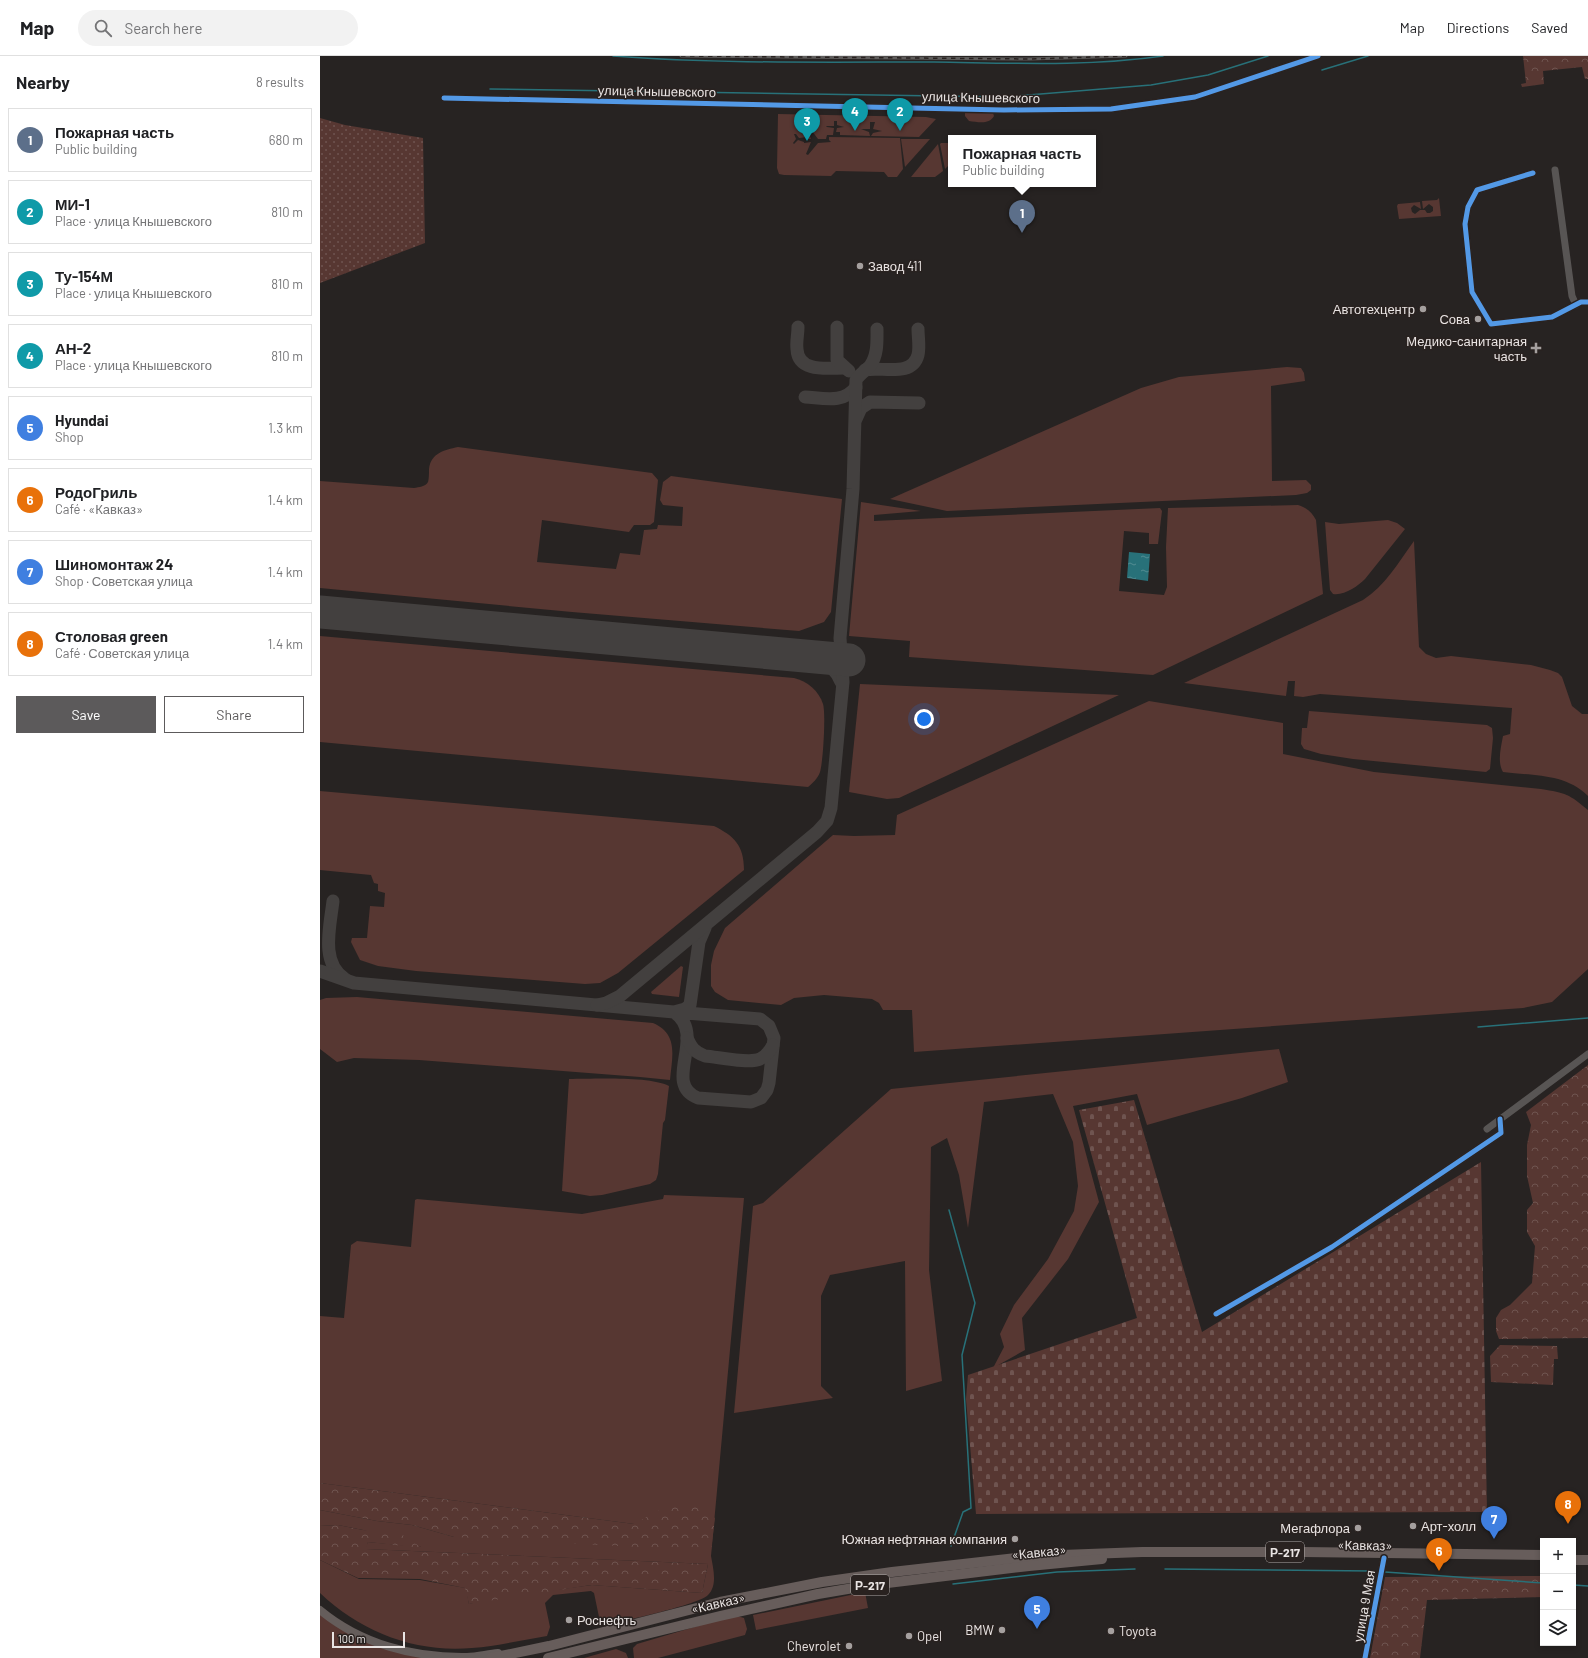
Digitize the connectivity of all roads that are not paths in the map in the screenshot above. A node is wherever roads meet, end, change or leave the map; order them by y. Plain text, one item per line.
1 (1318, 56) edge
2 (444, 98) dead end
3 (1555, 170) dead end
4 (1533, 173) dead end
5 (1588, 302) edge
6 (1576, 305) junction
7 (1588, 1054) edge
8 (1500, 1119) junction
9 (1487, 1129) dead end
10 (1216, 1314) dead end
11 (1540, 1555) edge
12 (1576, 1555) edge
13 (1588, 1555) edge
14 (1384, 1558) junction
15 (1540, 1560) edge
16 (1576, 1560) edge
17 (1588, 1560) edge
18 (776, 1591) junction
19 (786, 1600) junction
20 (320, 1610) edge
21 (627, 1627) junction
22 (665, 1629) junction
23 (526, 1651) junction
24 (491, 1658) edge
25 (548, 1658) edge
26 (1365, 1658) edge

1 - 2 street, улица Кнышевского
3 - 6 street
4 - 6 street
5 - 6 street
7 - 8 street
8 - 9 street
8 - 10 street
11 - 18 highway, «Кавказ» / Р-217
12 - 13 highway
14 - 15 highway, «Кавказ» / Р-217
14 - 19 highway, «Кавказ» / Р-217
14 - 26 street, улица 9 Мая
16 - 17 highway
18 - 19 highway
18 - 21 highway, «Кавказ» / Р-217
19 - 22 highway, «Кавказ» / Р-217
20 - 23 main road
21 - 22 highway
21 - 23 highway, «Кавказ» / Р-217
22 - 25 highway, «Кавказ» / Р-217
23 - 24 highway, «Кавказ» / Р-217

